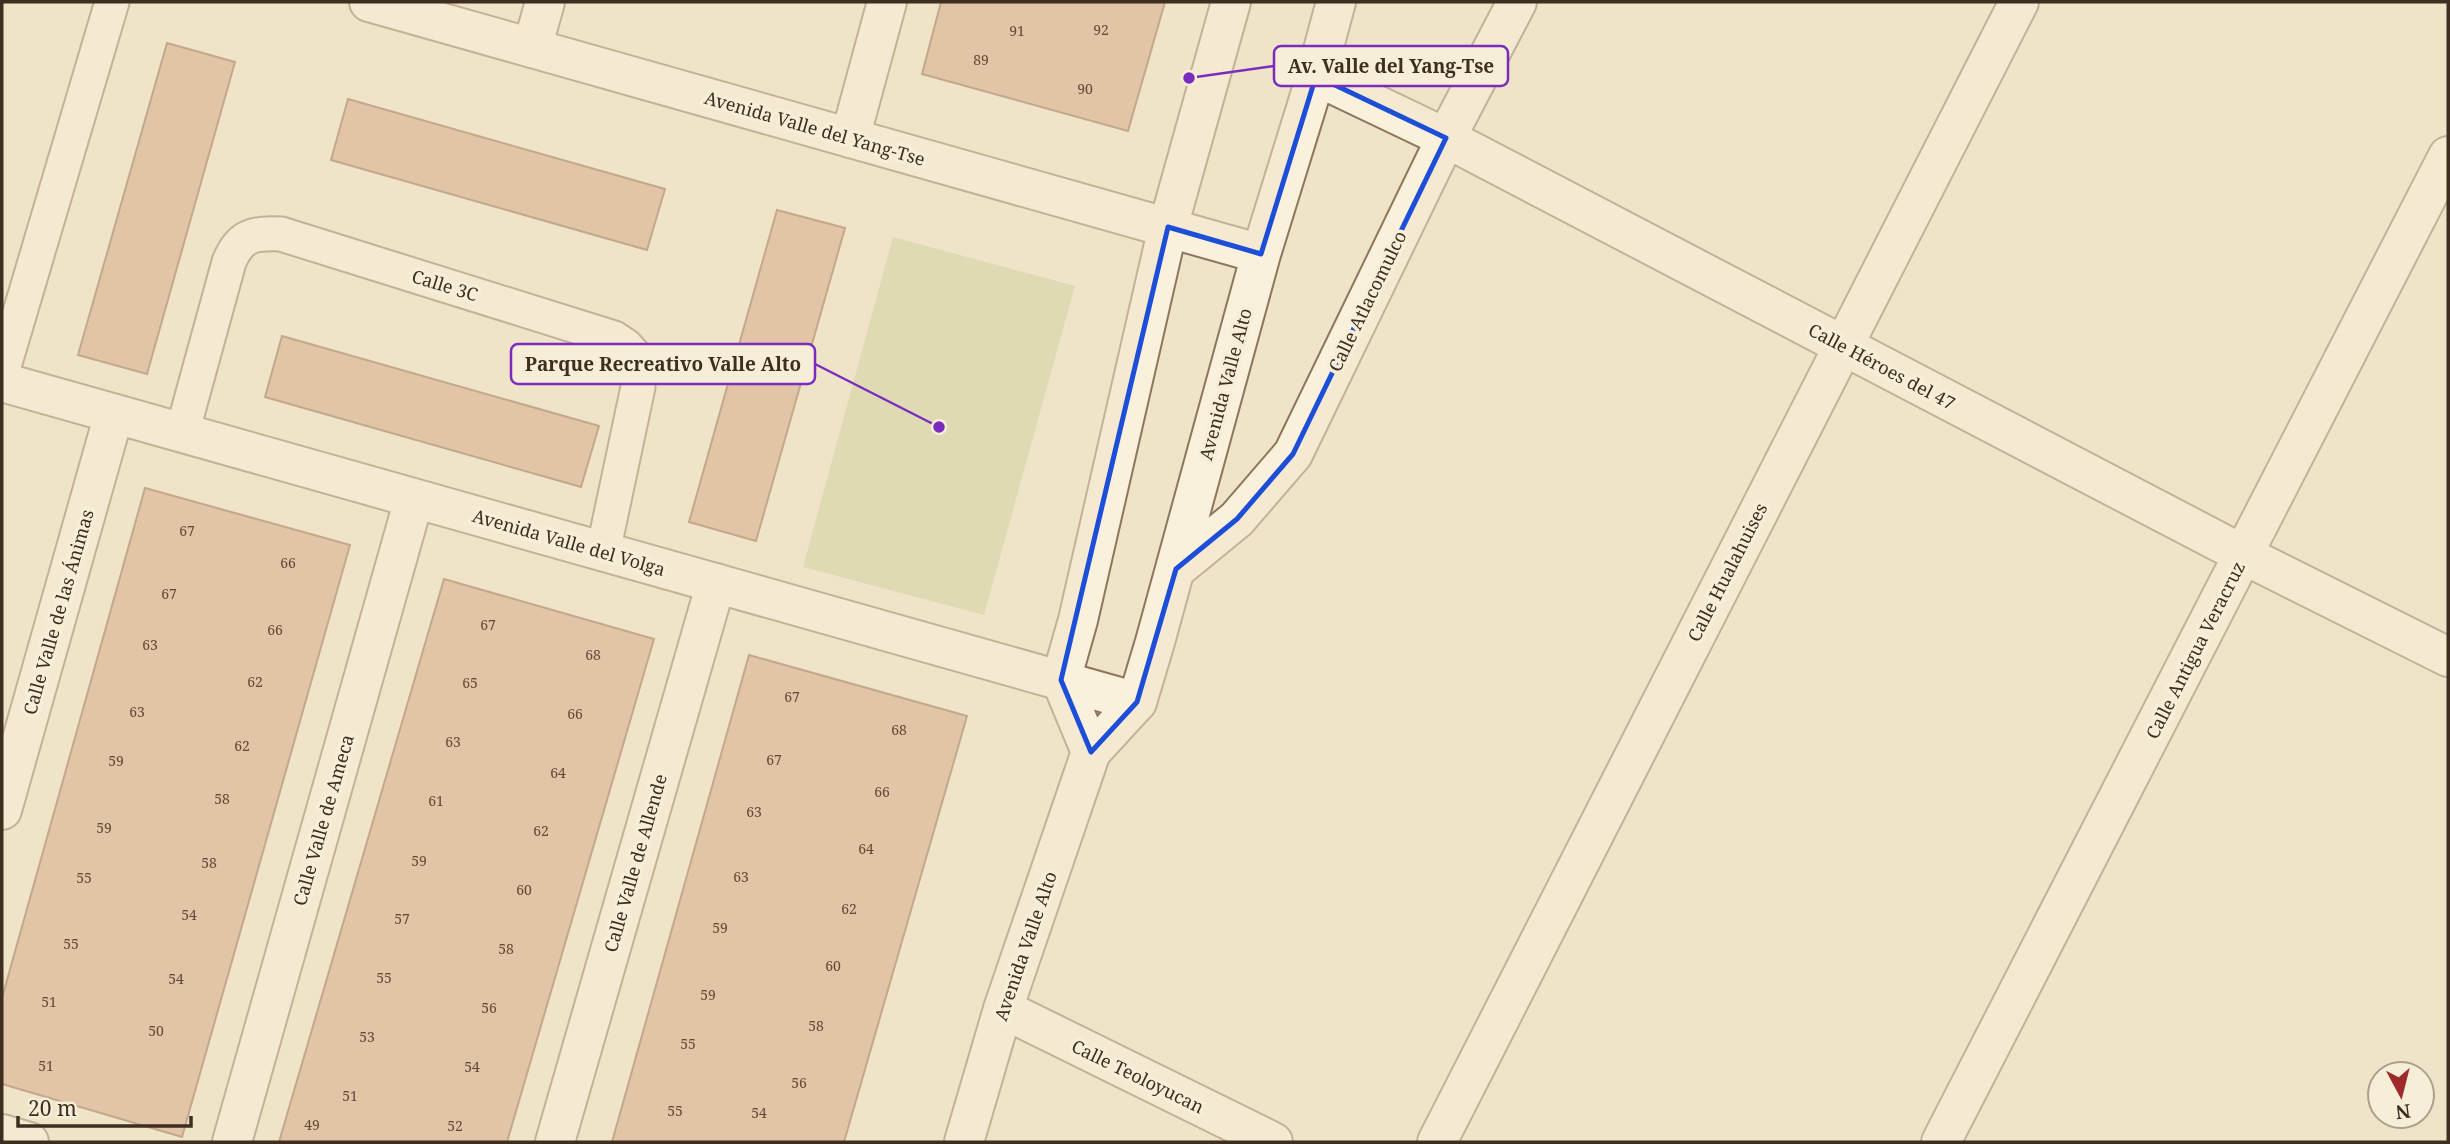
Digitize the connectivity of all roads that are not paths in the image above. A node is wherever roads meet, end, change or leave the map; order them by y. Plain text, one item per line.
1 (112, 2) edge
2 (369, 2) edge
3 (545, 2) edge
4 (887, 2) edge
5 (1231, 2) edge
6 (1336, 2) edge
7 (1517, 2) edge
8 (2019, 2) edge
9 (532, 48) junction
10 (1316, 76) junction
11 (850, 138) junction
12 (1446, 138) junction
13 (2448, 156) edge
14 (1168, 228) junction
15 (1261, 254) junction
16 (1842, 346) junction
17 (2, 373) edge
18 (2, 382) edge
19 (114, 414) junction
20 (182, 433) junction
21 (414, 499) junction
22 (603, 552) junction
23 (2244, 555) junction
24 (1176, 569) junction
25 (716, 583) junction
26 (2448, 657) edge
27 (1061, 680) junction
28 (1137, 702) junction
29 (1091, 752) junction
30 (2, 810) edge
31 (1003, 1009) junction
32 (2, 1134) edge
33 (29, 1142) edge
34 (232, 1142) edge
35 (555, 1142) edge
36 (964, 1142) edge
37 (1273, 1142) edge
38 (1437, 1142) edge
39 (1941, 1142) edge

1 - 17 lane
2 - 9 street, Avenida Valle del Yang-Tse
3 - 9 street
4 - 11 street
5 - 14 street
6 - 10 street, Avenida Valle Alto
7 - 12 street, Calle Atlacomulco
8 - 16 street, Calle Hualahuises
9 - 11 street, Avenida Valle del Yang-Tse
10 - 12 street, Calle Héroes del 47
10 - 15 street, Avenida Valle Alto
11 - 14 street, Avenida Valle del Yang-Tse
12 - 16 street, Calle Héroes del 47
12 - 24 street, Calle Atlacomulco
13 - 23 street, Calle Antigua Veracruz
14 - 15 street, Avenida Valle del Yang-Tse
14 - 27 street
15 - 24 street, Avenida Valle Alto
16 - 23 street, Calle Héroes del 47
16 - 38 street, Calle Hualahuises
18 - 19 street, Avenida Valle del Volga
19 - 20 street, Avenida Valle del Volga
19 - 30 street, Calle Valle de las Ánimas
20 - 21 street, Avenida Valle del Volga
20 - 22 lane, Calle 3C
21 - 22 street, Avenida Valle del Volga
21 - 34 street, Calle Valle de Ameca
22 - 25 street, Avenida Valle del Volga
23 - 26 street, Calle Héroes del 47
23 - 39 street, Calle Antigua Veracruz
24 - 28 street, Avenida Valle Alto
25 - 27 street, Avenida Valle del Volga
25 - 35 street, Calle Valle de Allende
27 - 28 street, Avenida Valle del Volga
27 - 29 street
28 - 29 street, Avenida Valle Alto
29 - 31 street, Avenida Valle Alto
31 - 36 street, Avenida Valle Alto
31 - 37 street, Calle Teoloyucan
32 - 33 street

